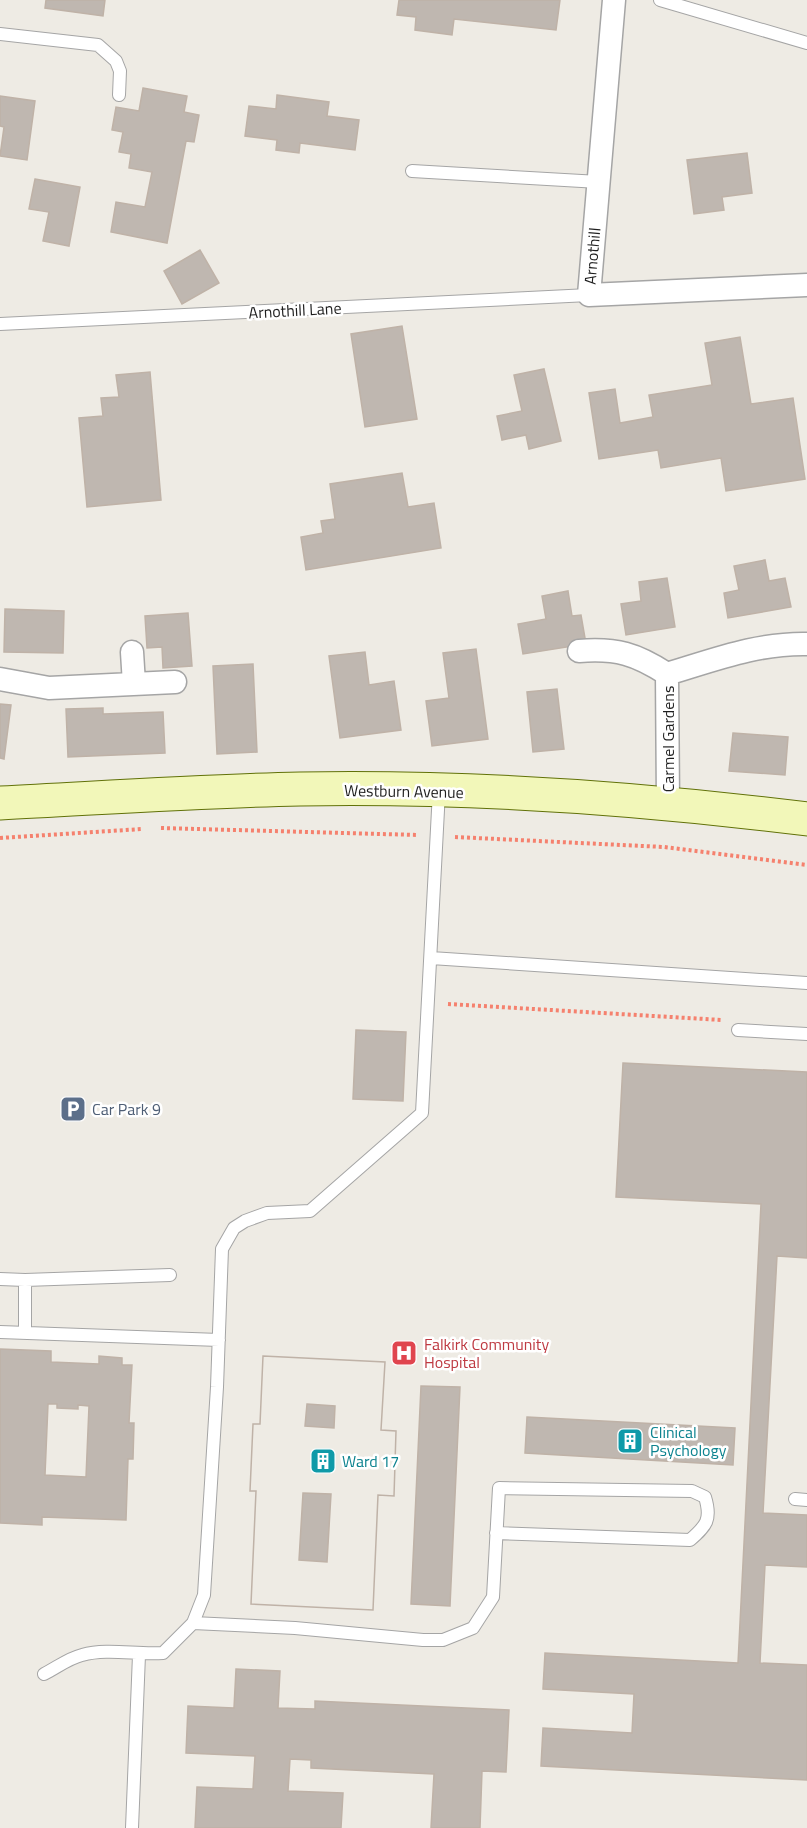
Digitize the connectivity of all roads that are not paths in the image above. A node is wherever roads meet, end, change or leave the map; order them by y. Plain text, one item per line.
1 (614, 0) edge
2 (660, 0) edge
3 (0, 34) edge
4 (807, 42) edge
5 (119, 95) dead end
6 (412, 171) dead end
7 (599, 182) junction
8 (807, 285) edge
9 (589, 296) junction
10 (0, 324) edge
11 (807, 644) edge
12 (579, 651) dead end
13 (132, 652) dead end
14 (667, 674) junction
15 (0, 679) edge
16 (175, 682) dead end
17 (134, 684) junction
18 (439, 790) junction
19 (0, 803) edge
20 (668, 804) junction
21 (807, 819) edge
22 (431, 958) junction
23 (807, 983) edge
24 (738, 1030) dead end
25 (807, 1034) edge
26 (170, 1275) dead end
27 (0, 1279) edge
28 (25, 1281) junction
29 (0, 1332) edge
30 (25, 1333) junction
31 (219, 1340) junction
32 (496, 1533) junction
33 (193, 1623) junction
34 (139, 1655) junction
35 (44, 1674) dead end
36 (132, 1828) edge

1 - 7 street, Arnothill
2 - 4 lane
3 - 5 lane
6 - 7 lane
7 - 9 street, Arnothill
8 - 9 street, Arnothill
9 - 10 lane, Arnothill Lane
11 - 14 street, Carmel Gardens
12 - 14 street, Carmel Gardens
13 - 17 street
14 - 20 street, Carmel Gardens
15 - 17 street
16 - 17 street
18 - 19 main road, Westburn Avenue
18 - 20 main road, Westburn Avenue
18 - 22 lane
20 - 21 main road, Westburn Avenue
22 - 23 lane
22 - 31 lane
24 - 25 lane
26 - 28 lane
27 - 28 lane
28 - 30 lane
29 - 30 lane
30 - 31 lane
31 - 33 lane
32 - 32 lane
32 - 33 lane
33 - 34 lane
34 - 35 lane
34 - 36 lane

